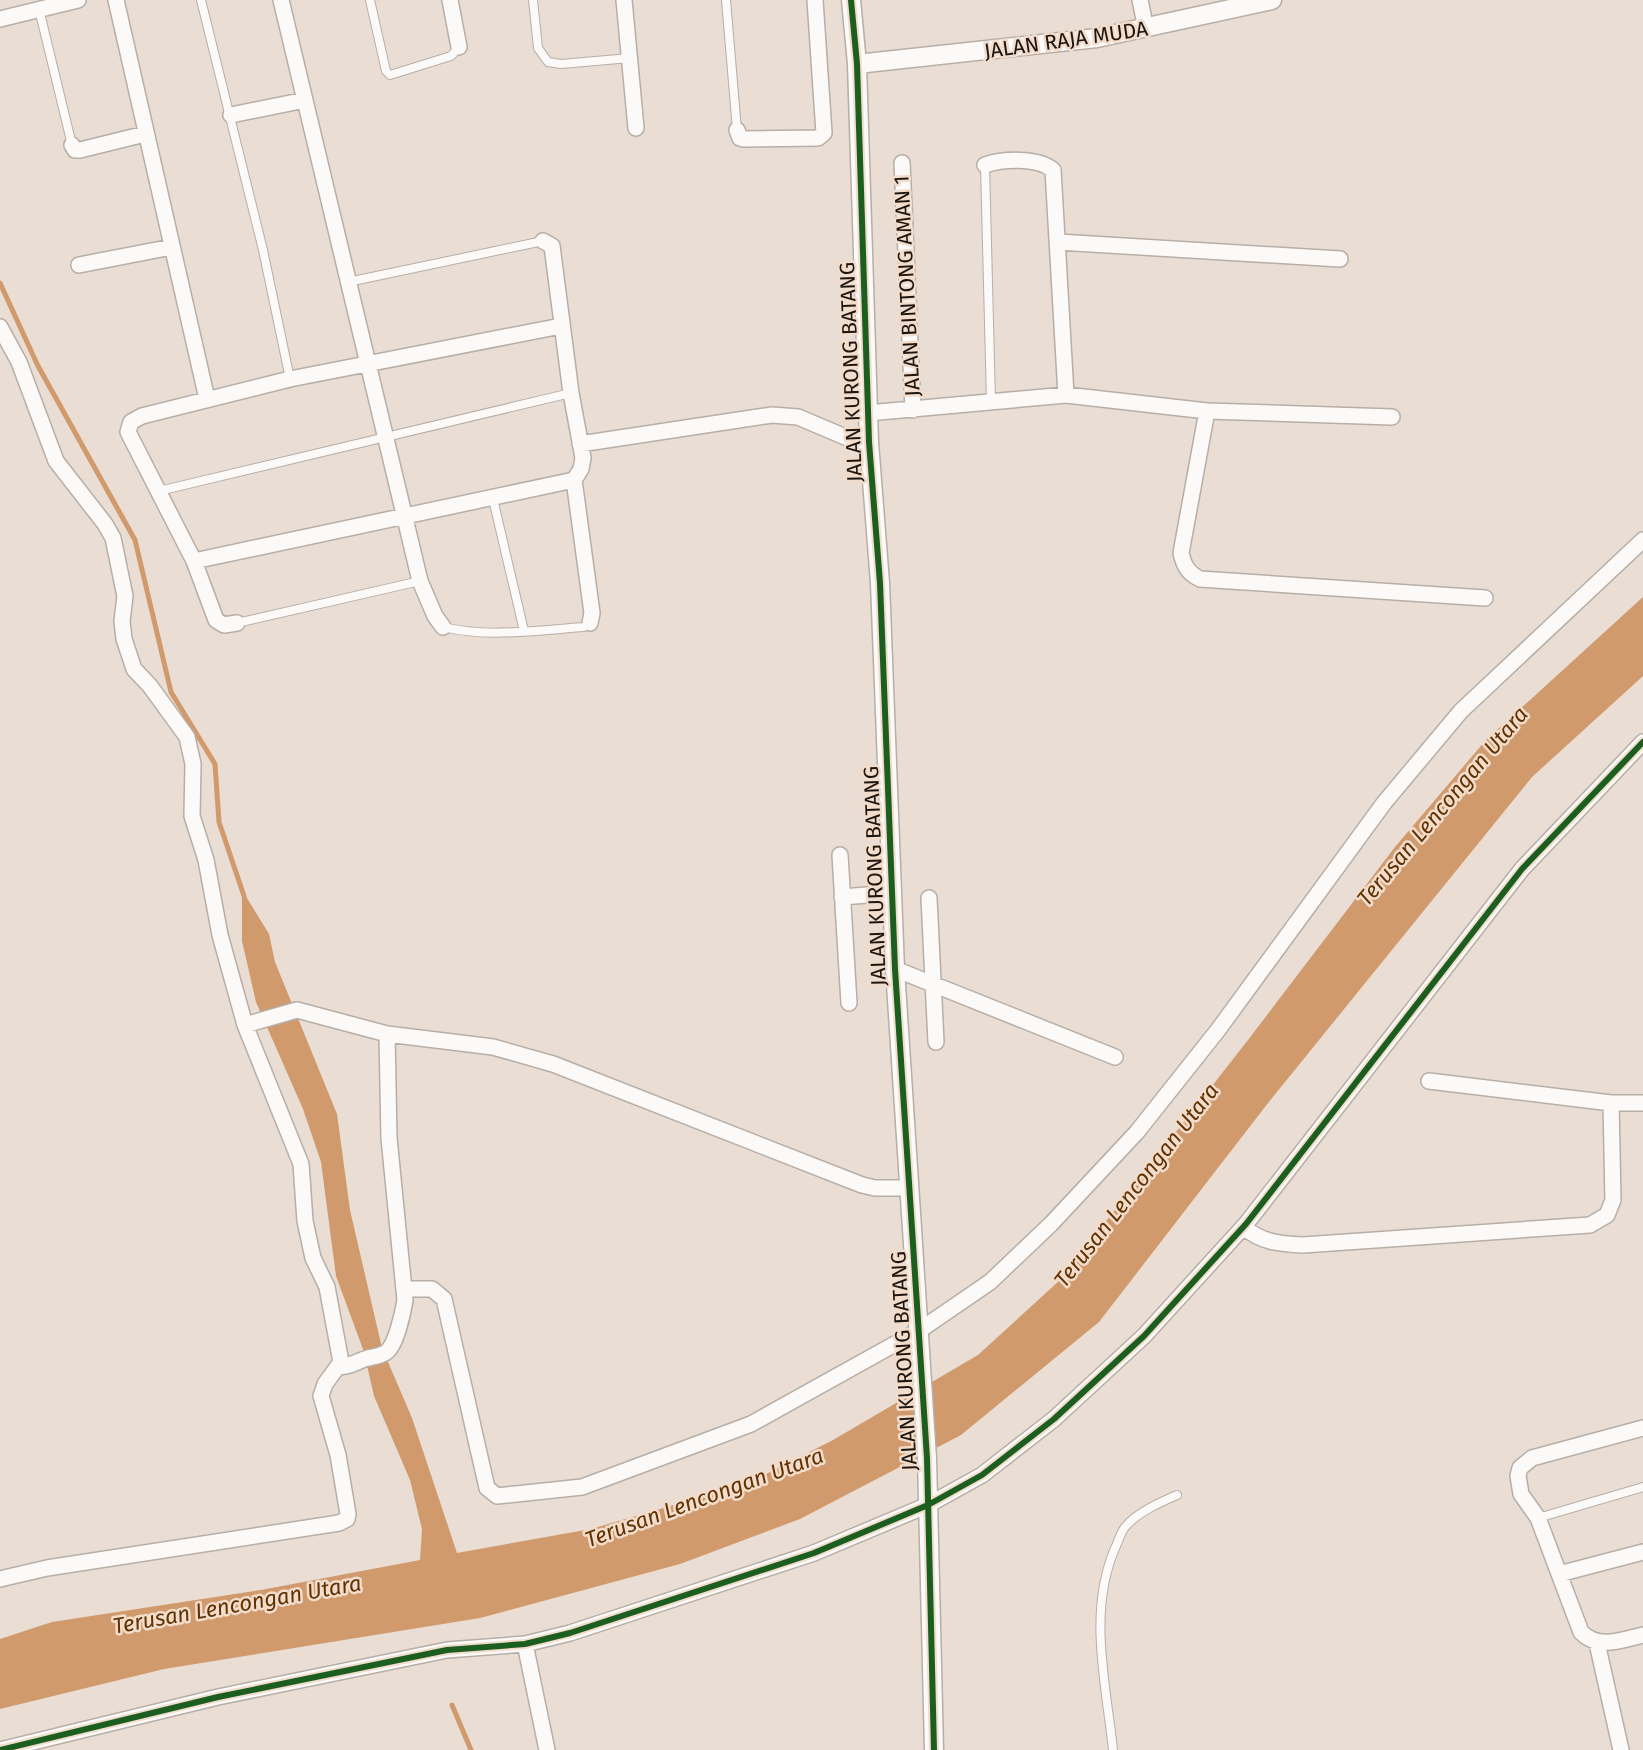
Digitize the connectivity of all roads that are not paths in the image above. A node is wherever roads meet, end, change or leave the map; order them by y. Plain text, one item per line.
1 (78, 0) edge
2 (116, 0) edge
3 (201, 0) edge
4 (281, 0) edge
5 (370, 0) edge
6 (450, 0) edge
7 (533, 0) edge
8 (624, 0) edge
9 (726, 0) edge
10 (815, 0) edge
11 (851, 0) edge
12 (1140, 0) edge
13 (1272, 0) edge
14 (39, 8) junction
15 (0, 19) edge
16 (1146, 29) junction
17 (459, 47) joint
18 (631, 57) junction
19 (856, 64) junction
20 (305, 100) junction
21 (231, 115) junction
22 (636, 128) dead end
23 (737, 130) joint
24 (145, 134) junction
25 (72, 145) joint
26 (902, 163) dead end
27 (984, 165) joint
28 (543, 241) joint
29 (1058, 242) junction
30 (172, 248) junction
31 (1340, 260) dead end
32 (79, 265) dead end
33 (348, 282) junction
34 (561, 326) junction
35 (0, 327) edge
36 (369, 363) junction
37 (290, 379) junction
38 (571, 393) junction
39 (1066, 395) junction
40 (207, 399) junction
41 (991, 402) junction
42 (913, 410) junction
43 (1208, 411) junction
44 (868, 413) junction
45 (1392, 417) dead end
46 (388, 439) junction
47 (869, 442) junction
48 (580, 444) junction
49 (574, 480) junction
50 (159, 491) junction
51 (493, 499) junction
52 (405, 515) junction
53 (1643, 540) edge
54 (194, 561) junction
55 (420, 580) junction
56 (1485, 598) dead end
57 (237, 623) joint
58 (590, 623) joint
59 (443, 627) joint
60 (524, 631) junction
61 (1643, 742) edge
62 (840, 855) dead end
63 (892, 893) junction
64 (842, 897) junction
65 (929, 898) dead end
66 (895, 969) junction
67 (933, 986) junction
68 (849, 1003) dead end
69 (251, 1024) junction
70 (387, 1034) junction
71 (936, 1042) dead end
72 (1115, 1058) dead end
73 (1429, 1081) dead end
74 (1611, 1103) junction
75 (1643, 1103) edge
76 (909, 1188) junction
77 (1243, 1227) junction
78 (404, 1289) junction
79 (921, 1337) junction
80 (339, 1367) junction
81 (1643, 1428) edge
82 (1643, 1487) edge
83 (1177, 1495) dead end
84 (928, 1504) junction
85 (1538, 1518) junction
86 (1643, 1552) edge
87 (1559, 1574) junction
88 (0, 1579) edge
89 (1643, 1635) edge
90 (1597, 1643) junction
91 (525, 1644) junction
92 (36, 1745) edge
93 (0, 1750) edge
94 (547, 1750) edge
95 (934, 1750) edge
96 (1113, 1750) edge
97 (1621, 1750) edge

1 - 14 street
2 - 24 street
3 - 21 lane
4 - 20 street
5 - 17 lane
6 - 17 street
7 - 18 lane
8 - 18 street
9 - 23 lane
10 - 23 street
11 - 19 street, JALAN KURONG BATANG
12 - 16 street
13 - 16 street, JALAN RAJA MUDA
14 - 15 street
14 - 25 lane
16 - 19 street, JALAN RAJA MUDA
18 - 22 street
19 - 44 street, JALAN KURONG BATANG
20 - 21 street
20 - 33 street
21 - 37 lane
24 - 25 street
24 - 30 street
26 - 42 street, JALAN BINTONG AMAN 1
27 - 29 street
27 - 41 lane
28 - 33 lane
28 - 34 street
29 - 31 street
29 - 39 street
30 - 32 street
30 - 40 street
33 - 36 street
34 - 36 street
34 - 38 street
35 - 69 street
36 - 37 street
36 - 46 street
37 - 40 street
38 - 46 lane
38 - 48 street
39 - 41 street
39 - 43 street
40 - 50 street
41 - 42 street
42 - 44 street
43 - 45 street
43 - 56 street
44 - 47 street, JALAN KURONG BATANG
46 - 50 lane
46 - 52 street
47 - 48 street
47 - 63 street, JALAN KURONG BATANG
48 - 49 street
49 - 51 street
49 - 58 street
50 - 54 street
51 - 52 street
51 - 60 lane
52 - 54 street
52 - 55 street
53 - 79 street
54 - 57 street
55 - 57 lane
55 - 59 street
58 - 60 lane
59 - 60 lane
61 - 77 street
62 - 64 street
63 - 64 street
63 - 66 street, JALAN KURONG BATANG
64 - 68 street
65 - 67 street
66 - 67 street
66 - 76 street, JALAN KURONG BATANG
67 - 71 street
67 - 72 street
69 - 70 street
69 - 80 street
70 - 76 street
70 - 78 street
73 - 74 street
74 - 75 street
74 - 77 street
76 - 79 street, JALAN KURONG BATANG
77 - 84 street
78 - 79 street
78 - 80 street
79 - 84 street, JALAN KURONG BATANG
80 - 88 street
81 - 85 street
82 - 85 lane
83 - 96 lane
84 - 91 street
84 - 95 street, JALAN KURONG BATANG
85 - 87 street
86 - 87 street
87 - 90 street
89 - 90 street
90 - 97 street
91 - 92 street
91 - 94 street
92 - 93 street

